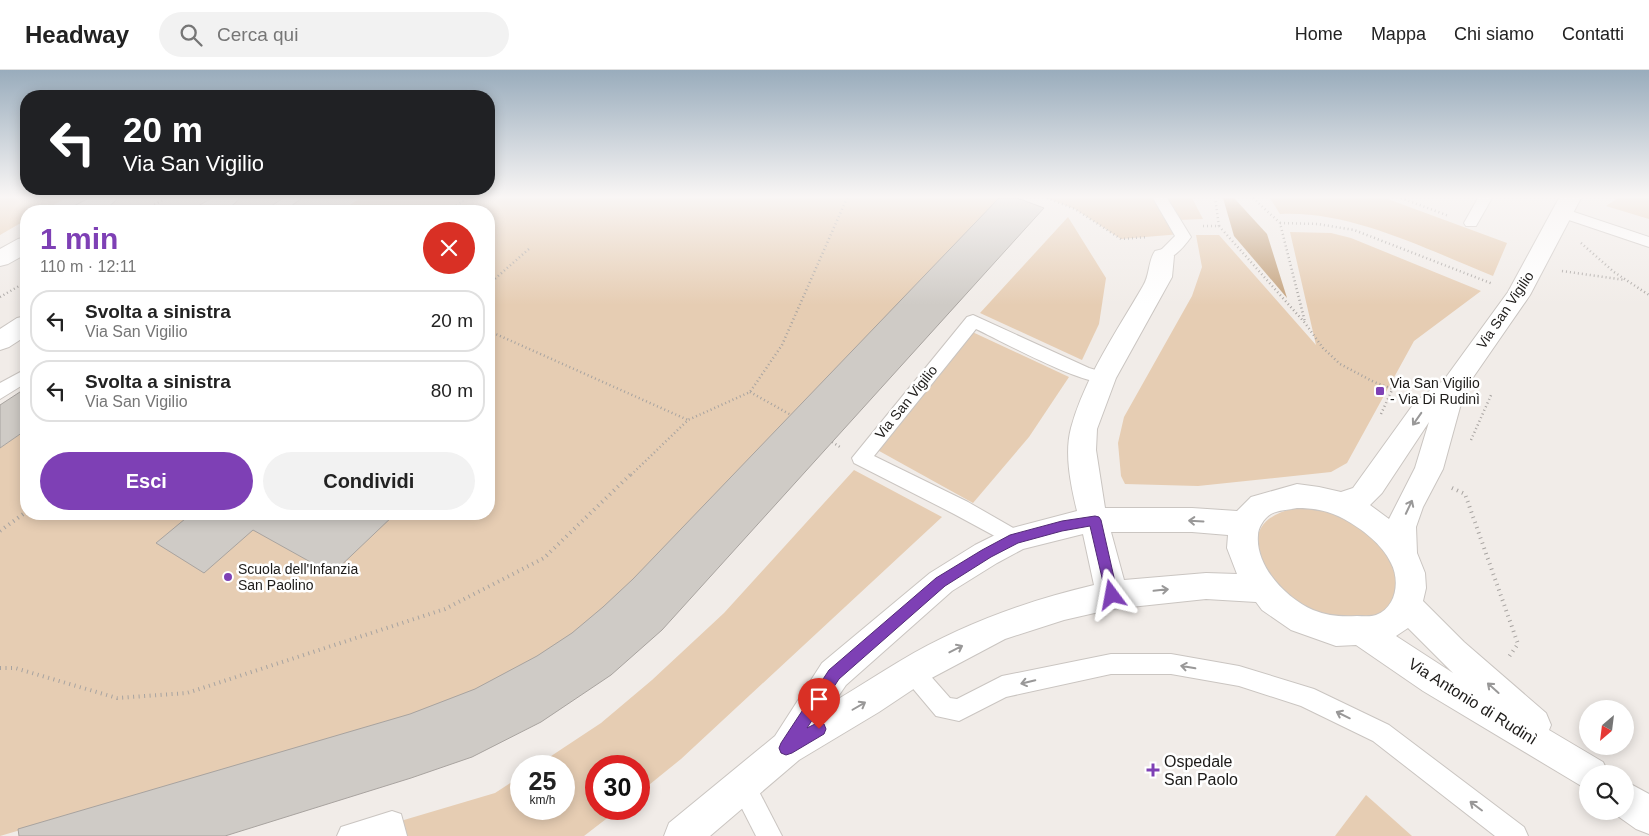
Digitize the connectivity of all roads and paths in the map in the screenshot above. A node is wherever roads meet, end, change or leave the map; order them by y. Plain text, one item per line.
1 (831, 234) edge
2 (1112, 234) edge
3 (1181, 234) junction
4 (1184, 234) edge
5 (1226, 234) edge
6 (1283, 234) edge
7 (1364, 234) edge
8 (1552, 234) edge
9 (1632, 234) edge
10 (1586, 241) dead end
11 (1649, 242) edge
12 (20, 247) edge
13 (530, 248) dead end
14 (1163, 256) joint
15 (0, 259) edge
16 (1554, 270) dead end
17 (495, 279) edge
18 (1628, 281) junction
19 (20, 285) edge
20 (1494, 285) dead end
21 (1649, 295) edge
22 (0, 297) edge
23 (1305, 323) junction
24 (20, 328) edge
25 (495, 334) edge
26 (0, 341) edge
27 (20, 378) edge
28 (1103, 378) junction
29 (1397, 379) dead end
30 (1453, 387) junction
31 (1392, 389) junction
32 (0, 392) edge
33 (750, 392) junction
34 (1492, 393) dead end
35 (1381, 414) dead end
36 (791, 415) dead end
37 (688, 420) junction
38 (1470, 441) dead end
39 (1451, 488) dead end
40 (1341, 504) junction
41 (20, 517) edge
42 (1095, 520) junction
43 (1244, 524) junction
44 (0, 532) edge
45 (1015, 539) junction
46 (1402, 554) junction
47 (1261, 589) junction
48 (1112, 595) junction
49 (1407, 606) junction
50 (1365, 633) junction
51 (1512, 667) dead end
52 (0, 668) edge
53 (912, 671) junction
54 (786, 748) junction
55 (1579, 765) edge
56 (1579, 767) edge
57 (742, 785) junction
58 (1634, 805) edge
59 (1649, 816) edge
60 (350, 836) edge
61 (394, 836) edge
62 (682, 836) edge
63 (768, 836) edge
64 (1515, 836) edge

1 - 33 path
2 - 3 path
3 - 4 path
3 - 14 lane
5 - 23 path
6 - 23 path
7 - 20 path
8 - 30 street, Via San Vigilio
9 - 11 lane
10 - 18 path
12 - 15 street
13 - 17 path
14 - 28 street
16 - 18 path
18 - 21 path
19 - 22 path
23 - 31 path
24 - 26 street
25 - 37 path
27 - 32 lane
28 - 42 street
28 - 45 lane, Via San Vigilio
29 - 31 path
30 -> 40 street, Via San Vigilio
46 -> 30 street, Via San Vigilio
31 - 35 path
33 - 36 path
33 - 37 path
34 - 38 path
37 - 52 path
39 - 51 path
40 - 43 street
40 - 46 street
41 - 44 path
43 -> 42 street
42 - 45 street
42 - 48 street
43 - 47 street
45 - 54 street
46 - 49 street
48 -> 47 street
47 - 50 street
53 -> 48 street
49 - 50 street
55 -> 49 street, Via Antonio di Rudinì
50 - 56 street, Via Antonio di Rudinì
54 -> 53 street
64 -> 53 lane
54 - 57 street
57 - 62 street
57 - 63 lane
58 - 59 street
60 - 61 lane

